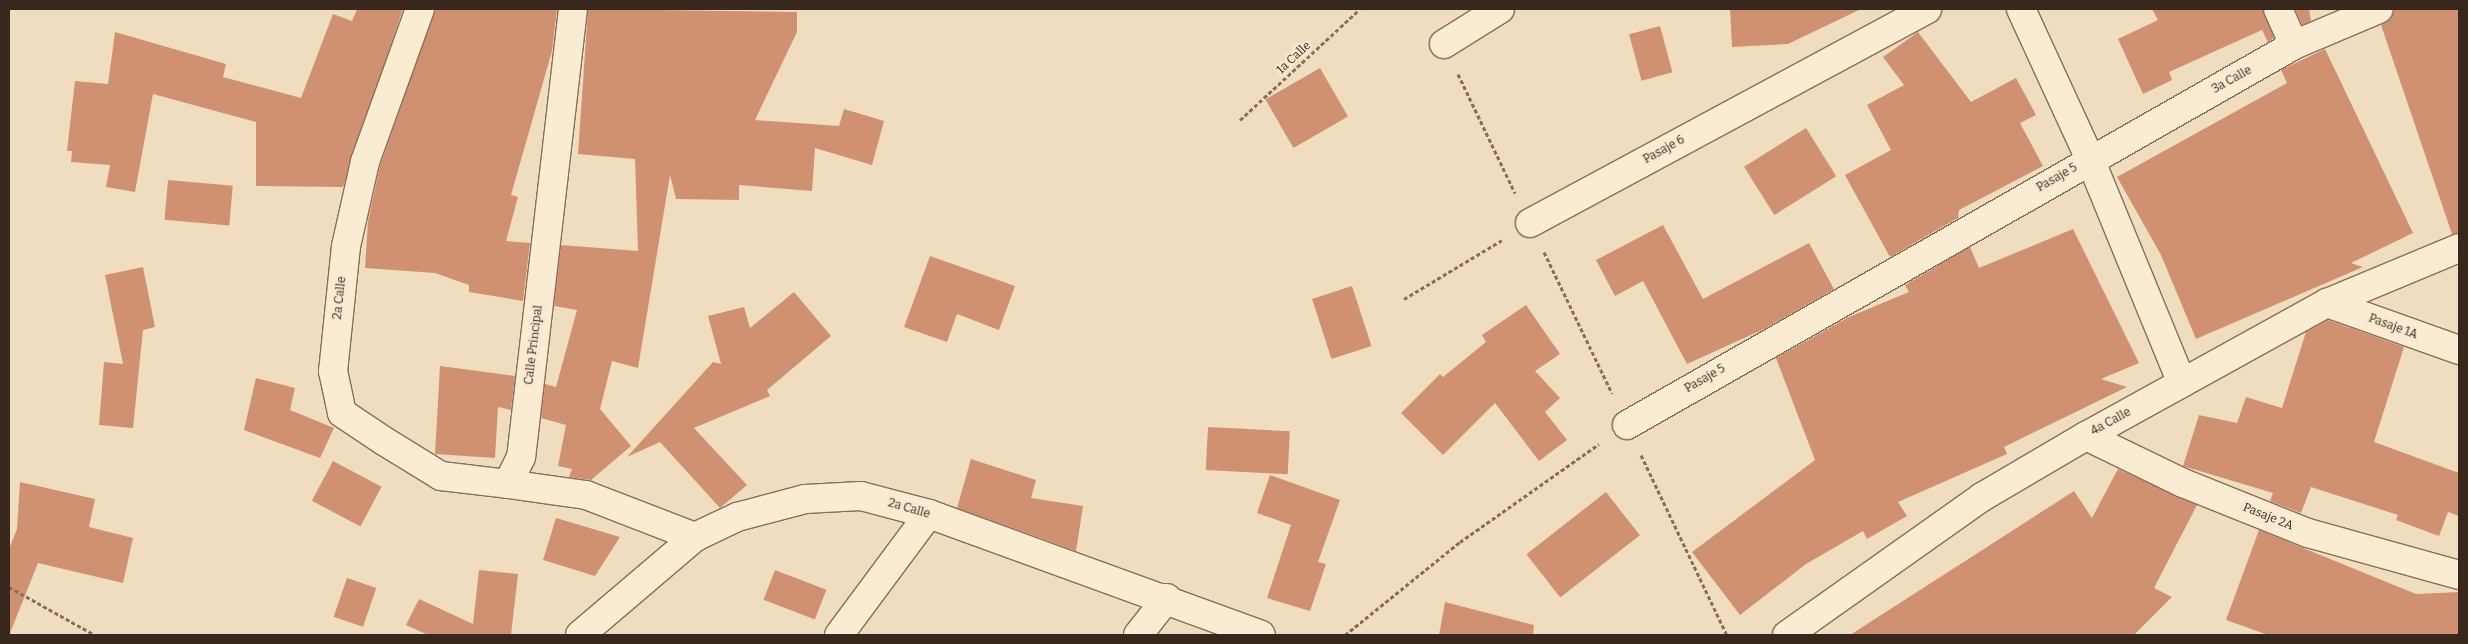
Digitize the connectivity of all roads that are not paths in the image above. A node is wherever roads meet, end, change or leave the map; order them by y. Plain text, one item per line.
1 (420, 9) edge
2 (573, 9) edge
3 (1500, 9) edge
4 (1927, 9) edge
5 (2021, 9) edge
6 (2278, 9) edge
7 (2379, 9) edge
8 (1444, 44) road end
9 (2294, 45) junction
10 (2090, 159) junction
11 (1530, 223) road end
12 (2459, 248) edge
13 (2327, 303) junction
14 (2459, 350) edge
15 (2182, 383) junction
16 (1627, 425) road end
17 (2086, 436) junction
18 (508, 484) junction
19 (929, 514) junction
20 (695, 537) junction
21 (2459, 576) edge
22 (1167, 598) junction
23 (580, 635) edge
24 (839, 635) edge
25 (1138, 635) edge
26 (1261, 635) edge
27 (1787, 635) edge

1 - 18 street, 2a Calle
2 - 18 street, Calle Principal
3 - 8 street
4 - 11 street, Pasaje 6
5 - 10 street
6 - 9 street
7 - 9 street, 3a Calle
9 - 10 street, 3a Calle
10 - 15 street
10 - 16 street, Pasaje 5
12 - 13 street, 4a Calle
13 - 14 street, Pasaje 1A
13 - 15 street, 4a Calle
15 - 17 street, 4a Calle
17 - 21 street, Pasaje 2A
17 - 27 street, 4a Calle
18 - 20 street
19 - 20 street, 2a Calle
19 - 22 street, 2a Calle
19 - 24 street
20 - 23 street, 2a Calle
22 - 25 street
22 - 26 street, 2a Calle

